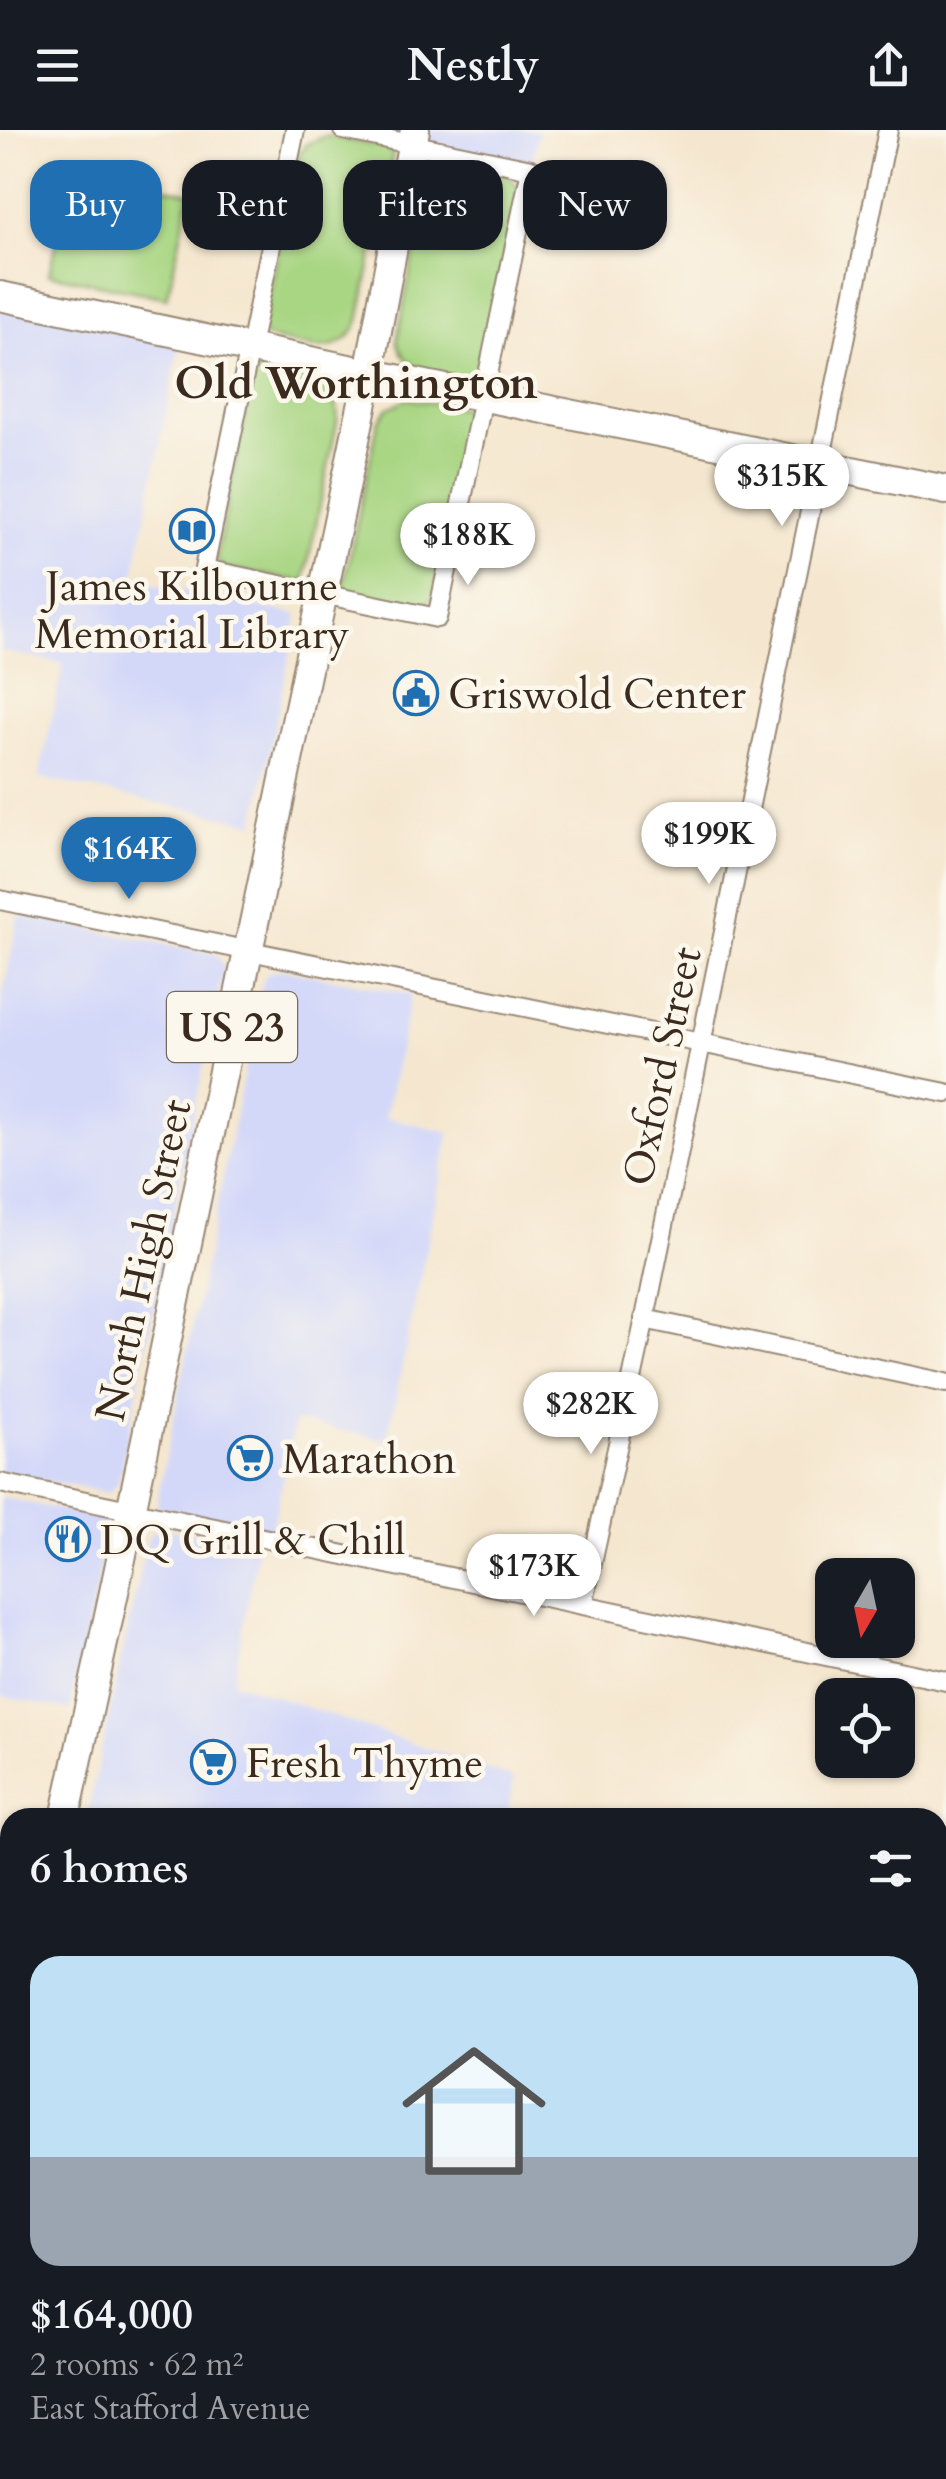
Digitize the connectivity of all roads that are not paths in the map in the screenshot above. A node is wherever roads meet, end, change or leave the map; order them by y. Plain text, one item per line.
1 (295, 130) edge
2 (343, 130) edge
3 (888, 130) edge
4 (414, 137) edge
5 (0, 296) edge
6 (250, 348) junction
7 (368, 373) junction
8 (484, 396) junction
9 (820, 464) junction
10 (946, 490) edge
11 (322, 594) junction
12 (0, 900) edge
13 (247, 952) junction
14 (701, 1042) junction
15 (946, 1094) edge
16 (644, 1319) junction
17 (946, 1383) edge
18 (0, 1483) edge
19 (131, 1511) junction
20 (584, 1605) junction
21 (946, 1681) edge
22 (67, 1808) edge

1 - 6 street
2 - 4 street
3 - 9 street, Oxford Street
4 - 7 main road, North High Street / US 23
4 - 8 street
5 - 6 main road
6 - 7 main road
6 - 11 street
7 - 8 main road
7 - 11 main road, North High Street / US 23
8 - 9 main road
8 - 11 street
9 - 10 main road
9 - 14 street, Oxford Street
11 - 13 main road, North High Street / US 23
12 - 13 street
13 - 14 street
13 - 19 main road, North High Street / US 23
14 - 15 street
14 - 16 street, Oxford Street
16 - 17 street
16 - 20 street, Oxford Street
18 - 19 street
19 - 20 street
19 - 22 main road, North High Street / US 23
20 - 21 street

